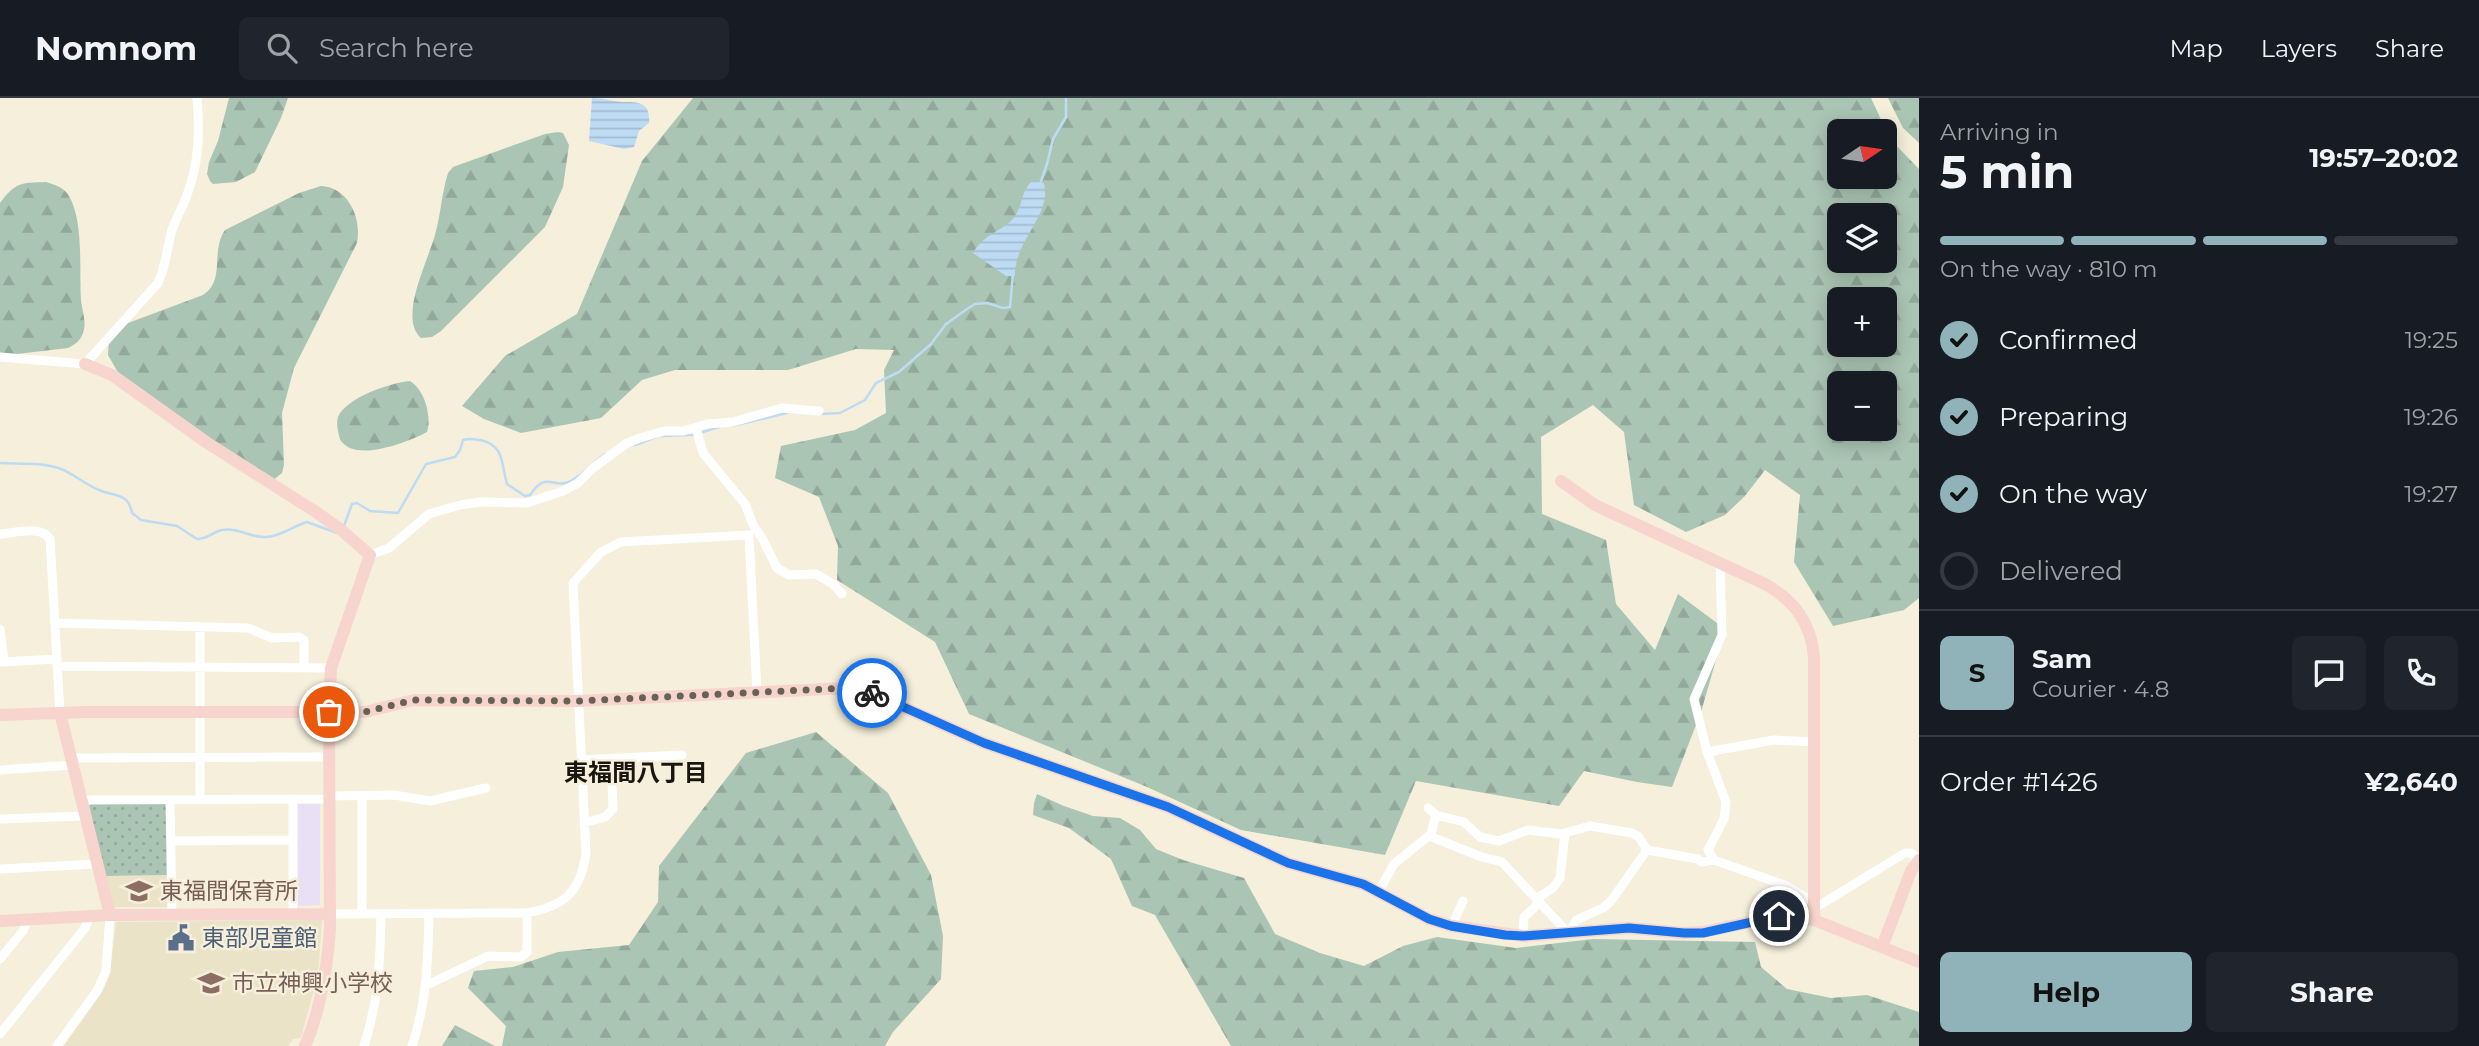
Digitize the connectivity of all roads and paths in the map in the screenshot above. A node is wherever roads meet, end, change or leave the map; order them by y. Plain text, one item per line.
1 (197, 98) edge
2 (0, 357) edge
3 (85, 364) junction
4 (820, 411) dead end
5 (696, 428) junction
6 (1561, 481) dead end
7 (752, 531) junction
8 (0, 534) edge
9 (370, 555) junction
10 (1720, 563) junction
11 (842, 594) dead end
12 (55, 623) junction
13 (200, 627) junction
14 (0, 629) edge
15 (2, 661) edge
16 (57, 663) junction
17 (200, 667) junction
18 (304, 668) junction
19 (331, 668) junction
20 (757, 692) junction
21 (577, 701) junction
22 (200, 712) junction
23 (329, 712) junction
24 (60, 713) junction
25 (0, 715) edge
26 (1815, 741) junction
27 (1707, 752) junction
28 (681, 755) dead end
29 (200, 757) junction
30 (328, 757) junction
31 (611, 759) junction
32 (581, 760) junction
33 (72, 762) junction
34 (0, 770) edge
35 (486, 788) dead end
36 (362, 796) junction
37 (329, 797) junction
38 (293, 799) junction
39 (81, 800) junction
40 (170, 800) junction
41 (200, 800) junction
42 (1428, 808) dead end
43 (85, 816) junction
44 (1436, 816) junction
45 (0, 819) edge
46 (584, 823) junction
47 (1565, 833) junction
48 (1429, 836) junction
49 (293, 840) junction
50 (171, 841) junction
51 (1499, 841) junction
52 (1647, 850) junction
53 (1708, 850) junction
54 (1698, 859) junction
55 (1497, 860) junction
56 (1714, 860) junction
57 (1919, 860) edge
58 (97, 864) junction
59 (0, 869) edge
60 (172, 884) junction
61 (293, 884) junction
62 (1378, 893) junction
63 (1463, 901) dead end
64 (1538, 901) junction
65 (1815, 910) junction
66 (362, 913) junction
67 (527, 913) junction
68 (330, 914) junction
69 (381, 914) junction
70 (429, 914) junction
71 (110, 915) junction
72 (172, 915) junction
73 (293, 915) junction
74 (90, 916) junction
75 (29, 918) junction
76 (0, 921) edge
77 (1451, 926) junction
78 (1569, 934) junction
79 (1523, 936) junction
80 (1882, 947) junction
81 (0, 959) edge
82 (1919, 962) edge
83 (427, 985) junction
84 (0, 1034) edge
85 (307, 1045) edge
86 (57, 1046) edge
87 (364, 1046) edge
88 (412, 1046) edge

1 - 3 street
2 - 3 street
3 - 9 street
4 - 5 street
5 - 7 street
5 - 9 street
6 - 10 street
7 - 11 street
7 - 20 street
7 - 21 street
8 - 12 street
9 - 19 street
10 - 26 street
10 - 27 street
12 - 13 street
12 - 16 street
13 - 17 street
13 - 18 street
14 - 15 street
15 - 16 street
16 - 17 street
16 - 24 street
17 - 18 street
17 - 22 street
18 - 19 street
19 - 23 street
20 - 21 street
20 - 62 street
21 - 23 street
21 - 32 street
22 - 23 street
22 - 24 street
22 - 29 street
23 - 30 street
24 - 25 street
24 - 33 street
26 - 27 street
26 - 65 street
27 - 53 street
28 - 31 street
29 - 30 street
29 - 33 street
29 - 41 street
30 - 37 street
31 - 32 street
31 - 46 street
32 - 46 street
33 - 34 street
33 - 39 street
35 - 36 street
36 - 37 street
36 - 66 street
37 - 38 street
37 - 68 street
38 - 41 street
38 - 49 street
39 - 40 street
39 - 43 street
40 - 41 street
40 - 50 street
42 - 44 street
43 - 45 street
43 - 58 street
44 - 48 street
44 - 51 street
46 - 67 street
47 - 51 street
47 - 52 street
47 - 64 street
48 - 55 street
48 - 62 street
49 - 50 street
49 - 61 street
50 - 60 street
51 - 55 street
52 - 54 street
52 - 78 street
53 - 54 street
53 - 56 street
54 - 56 street
55 - 64 street
56 - 65 street
57 - 65 street
57 - 80 street
58 - 59 street
58 - 71 street
60 - 61 street
60 - 72 street
61 - 73 street
62 - 77 street
63 - 77 street
64 - 78 street
64 - 79 street
65 - 78 street
65 - 80 street
66 - 68 street
66 - 69 street
67 - 70 street
67 - 83 street
68 - 73 street
68 - 85 street
69 - 70 street
69 - 87 street
70 - 83 street
71 - 72 street
71 - 74 street
71 - 86 street
72 - 73 street
74 - 75 street
74 - 84 street
75 - 76 street
75 - 81 street
77 - 79 street
78 - 79 street
80 - 82 street
83 - 88 street

